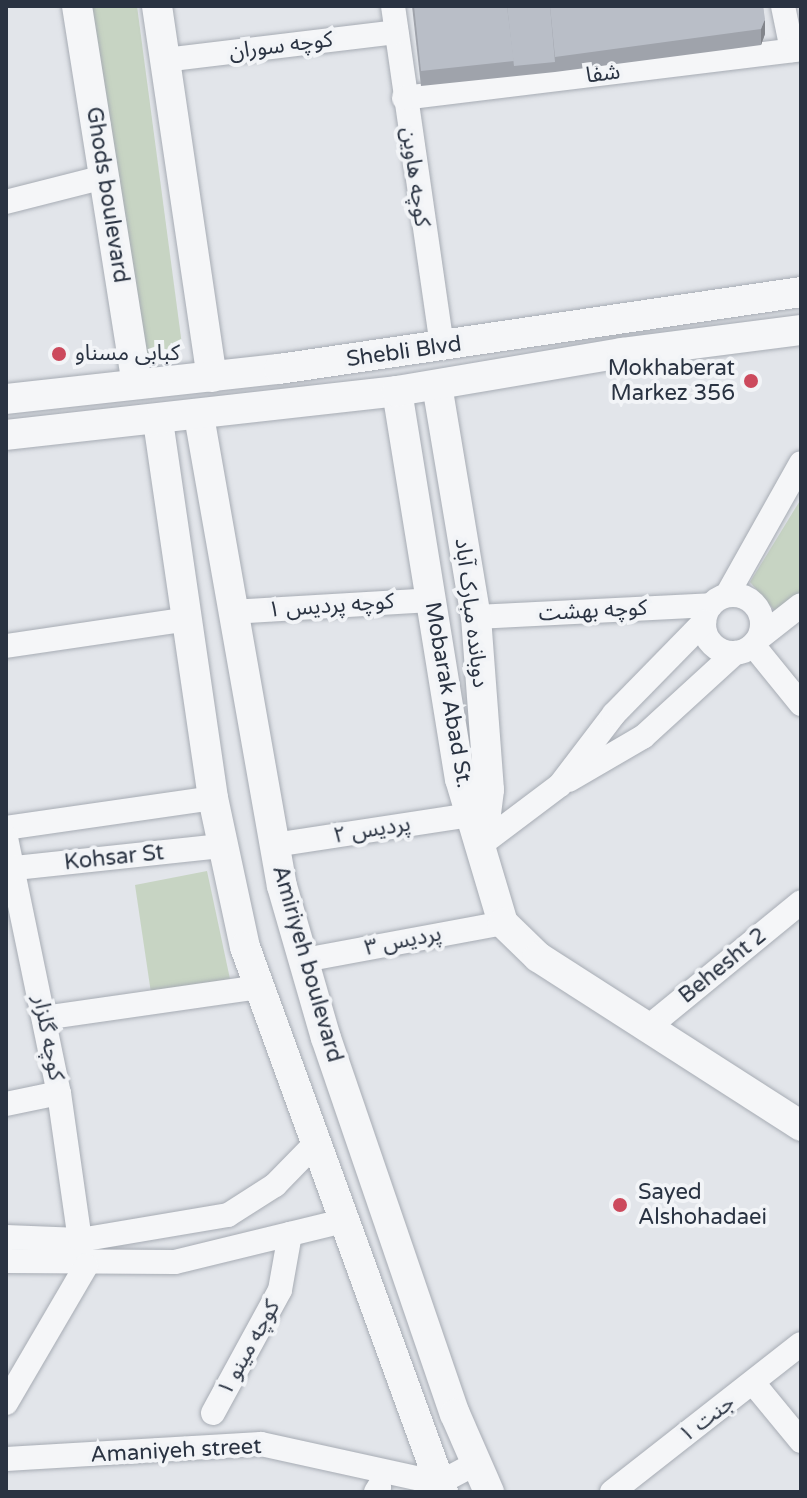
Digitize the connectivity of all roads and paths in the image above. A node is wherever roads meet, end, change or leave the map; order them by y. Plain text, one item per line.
1 (77, 6) edge
2 (157, 6) edge
3 (393, 6) edge
4 (783, 6) edge
5 (396, 32) junction
6 (796, 50) edge
7 (165, 60) junction
8 (404, 98) junction
9 (104, 177) junction
10 (6, 202) edge
11 (801, 292) edge
12 (801, 330) edge
13 (442, 347) junction
14 (212, 377) junction
15 (137, 383) junction
16 (437, 385) junction
17 (397, 391) junction
18 (6, 399) edge
19 (199, 416) junction
20 (158, 421) junction
21 (6, 435) edge
22 (801, 463) edge
23 (431, 600) junction
24 (801, 605) edge
25 (714, 607) junction
26 (231, 612) junction
27 (476, 617) junction
28 (188, 619) junction
29 (749, 645) junction
30 (6, 646) edge
31 (801, 704) edge
32 (560, 785) junction
33 (213, 798) junction
34 (471, 815) junction
35 (6, 828) edge
36 (6, 838) edge
37 (483, 843) junction
38 (274, 845) junction
39 (221, 846) junction
40 (10, 869) edge
41 (801, 902) edge
42 (503, 923) junction
43 (304, 960) junction
44 (259, 987) junction
45 (44, 1018) junction
46 (646, 1029) junction
47 (326, 1038) junction
48 (282, 1053) junction
49 (59, 1093) junction
50 (6, 1104) edge
51 (801, 1126) edge
52 (315, 1144) junction
53 (343, 1221) junction
54 (290, 1234) junction
55 (6, 1237) edge
56 (80, 1240) junction
57 (6, 1261) edge
58 (86, 1266) junction
59 (801, 1344) edge
60 (754, 1384) junction
61 (6, 1403) edge
62 (213, 1413) dead end
63 (801, 1441) edge
64 (6, 1459) edge
65 (474, 1464) junction
66 (441, 1488) edge
67 (489, 1492) edge
68 (612, 1492) edge

1 - 9 street, Ghods boulevard
2 - 7 street
3 - 5 street, کوچه هاوین
4 - 6 street
5 - 7 street, کوچه سوران
5 - 8 street, کوچه هاوین
6 - 8 street, شفا
7 - 14 street
8 - 13 street, کوچه هاوین
9 - 10 street
9 - 15 street, Ghods boulevard
11 - 13 street, Shebli Blvd
12 - 16 street, Shebli Blvd
13 - 14 street, Shebli Blvd
14 - 15 street, Shebli Blvd
15 - 18 street, Shebli Blvd
16 - 17 street, Shebli Blvd
16 - 27 street, دوبانده مبارک آباد
17 - 19 street, Shebli Blvd
17 - 23 street, Mobarak Abad St.
19 - 20 street, Shebli Blvd
19 - 26 street, Amiriyeh boulevard
20 - 21 street, Shebli Blvd
20 - 28 street
22 - 25 street
23 - 26 street, کوچه پردیس ۱
23 - 34 street, Mobarak Abad St.
24 - 29 street
25 - 27 street, کوچه بهشت
25 - 29 street
25 - 29 street
25 - 32 street
26 - 38 street, Amiriyeh boulevard
27 - 37 street, دوبانده مبارک آباد
28 - 30 street
28 - 33 street
29 - 31 street
29 - 32 street
32 - 37 street
33 - 35 street, Kohsar St
33 - 39 street
34 - 37 street, Mobarak Abad St.
34 - 38 street, پردیس ۲
36 - 40 street, کوچه گلزار
37 - 42 street, Mobarak Abad St.
38 - 43 street, Amiriyeh boulevard
39 - 40 street, Kohsar St
39 - 44 street
40 - 45 street, کوچه گلزار
41 - 46 street, Behesht 2
42 - 43 street, پردیس ۳
42 - 46 street
43 - 47 street, Amiriyeh boulevard
44 - 45 street
44 - 48 street
45 - 49 street, کوچه گلزار
46 - 51 street
47 - 48 street
47 - 65 street, Amiriyeh boulevard
48 - 52 street
49 - 50 street
49 - 56 street, کوچه گلزار
52 - 53 street
52 - 56 street
53 - 54 street
53 - 66 street
54 - 58 street
54 - 62 street, کوچه مینو ۱
55 - 56 street
57 - 58 street
58 - 61 street
59 - 60 street, جنت ۱
60 - 63 street
60 - 68 street, جنت ۱
64 - 66 street, Amaniyeh street
65 - 66 street
65 - 67 street, Amiriyeh boulevard

